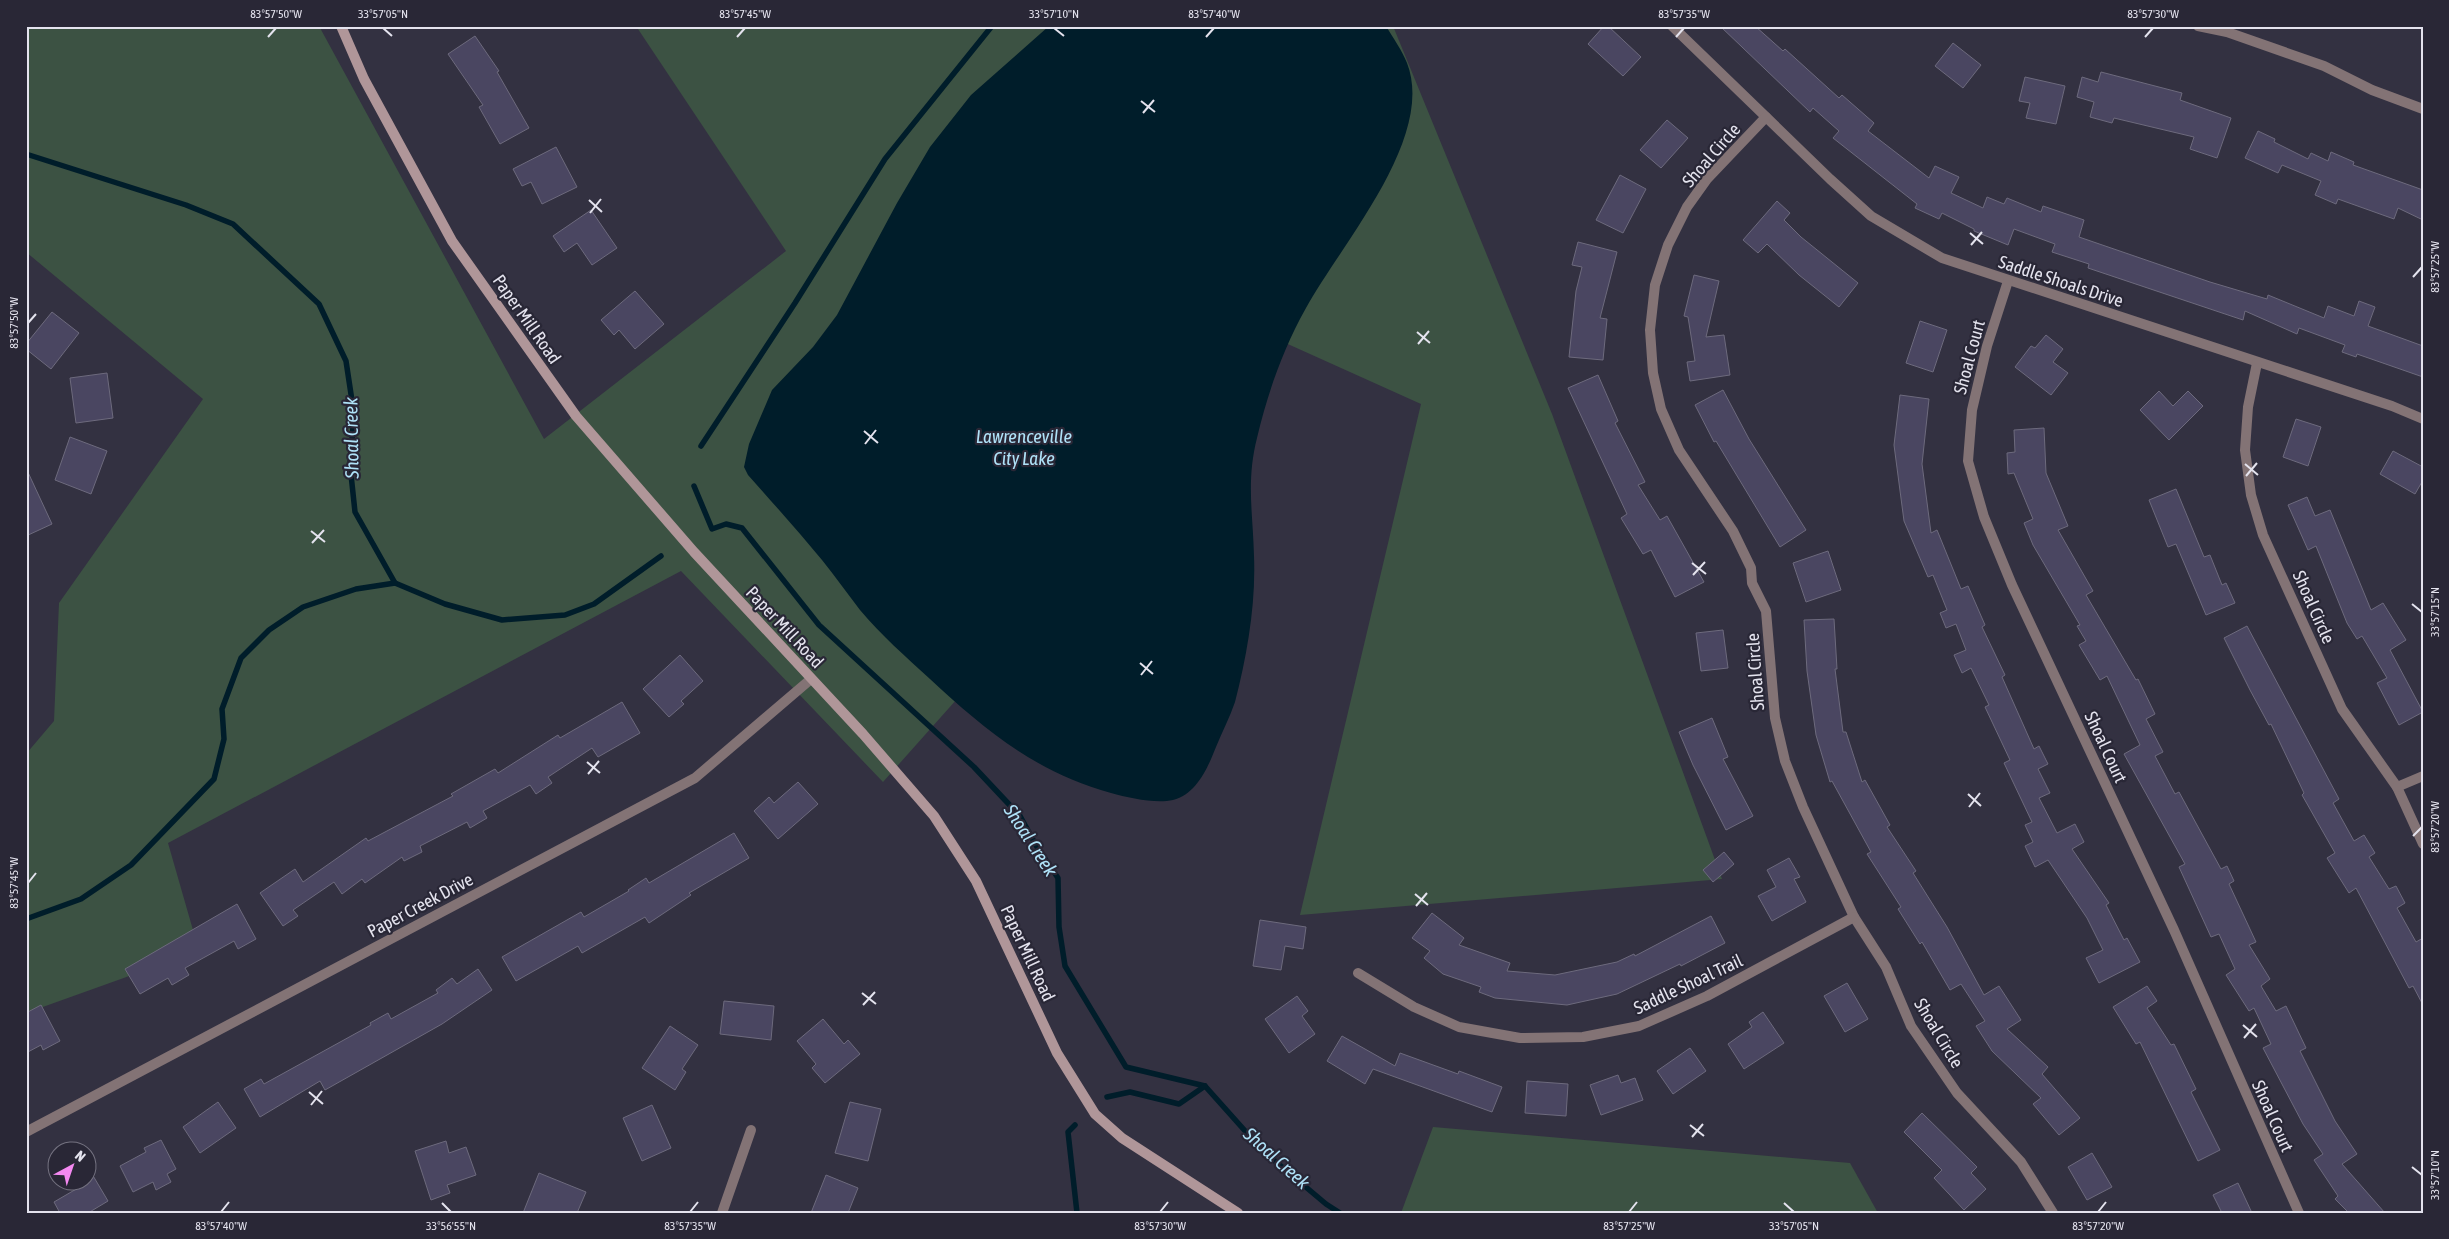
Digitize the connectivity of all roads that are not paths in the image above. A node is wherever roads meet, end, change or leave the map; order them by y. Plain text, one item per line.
1 (340, 26) edge
2 (1672, 26) edge
3 (2198, 26) edge
4 (2423, 109) edge
5 (1766, 117) junction
6 (2008, 281) junction
7 (2257, 363) junction
8 (2423, 419) edge
9 (811, 679) junction
10 (2423, 776) edge
11 (2398, 787) junction
12 (2423, 844) edge
13 (1854, 917) junction
14 (1358, 973) dead end
15 (751, 1130) dead end
16 (26, 1132) edge
17 (722, 1213) edge
18 (1238, 1213) edge
19 (2052, 1213) edge
20 (2299, 1213) edge

1 - 9 street, Paper Mill Road
2 - 5 street, Saddle Shoals Drive
3 - 4 street
5 - 6 street, Saddle Shoals Drive
5 - 13 street, Shoal Circle
6 - 7 street, Saddle Shoals Drive
6 - 20 street, Shoal Court
7 - 8 street, Saddle Shoals Drive
7 - 11 street, Shoal Circle
9 - 16 street, Paper Creek Drive
9 - 18 street, Paper Mill Road
10 - 11 street
11 - 12 street, Shoal Circle
13 - 14 street, Saddle Shoal Trail
13 - 19 street, Shoal Circle
15 - 17 street

